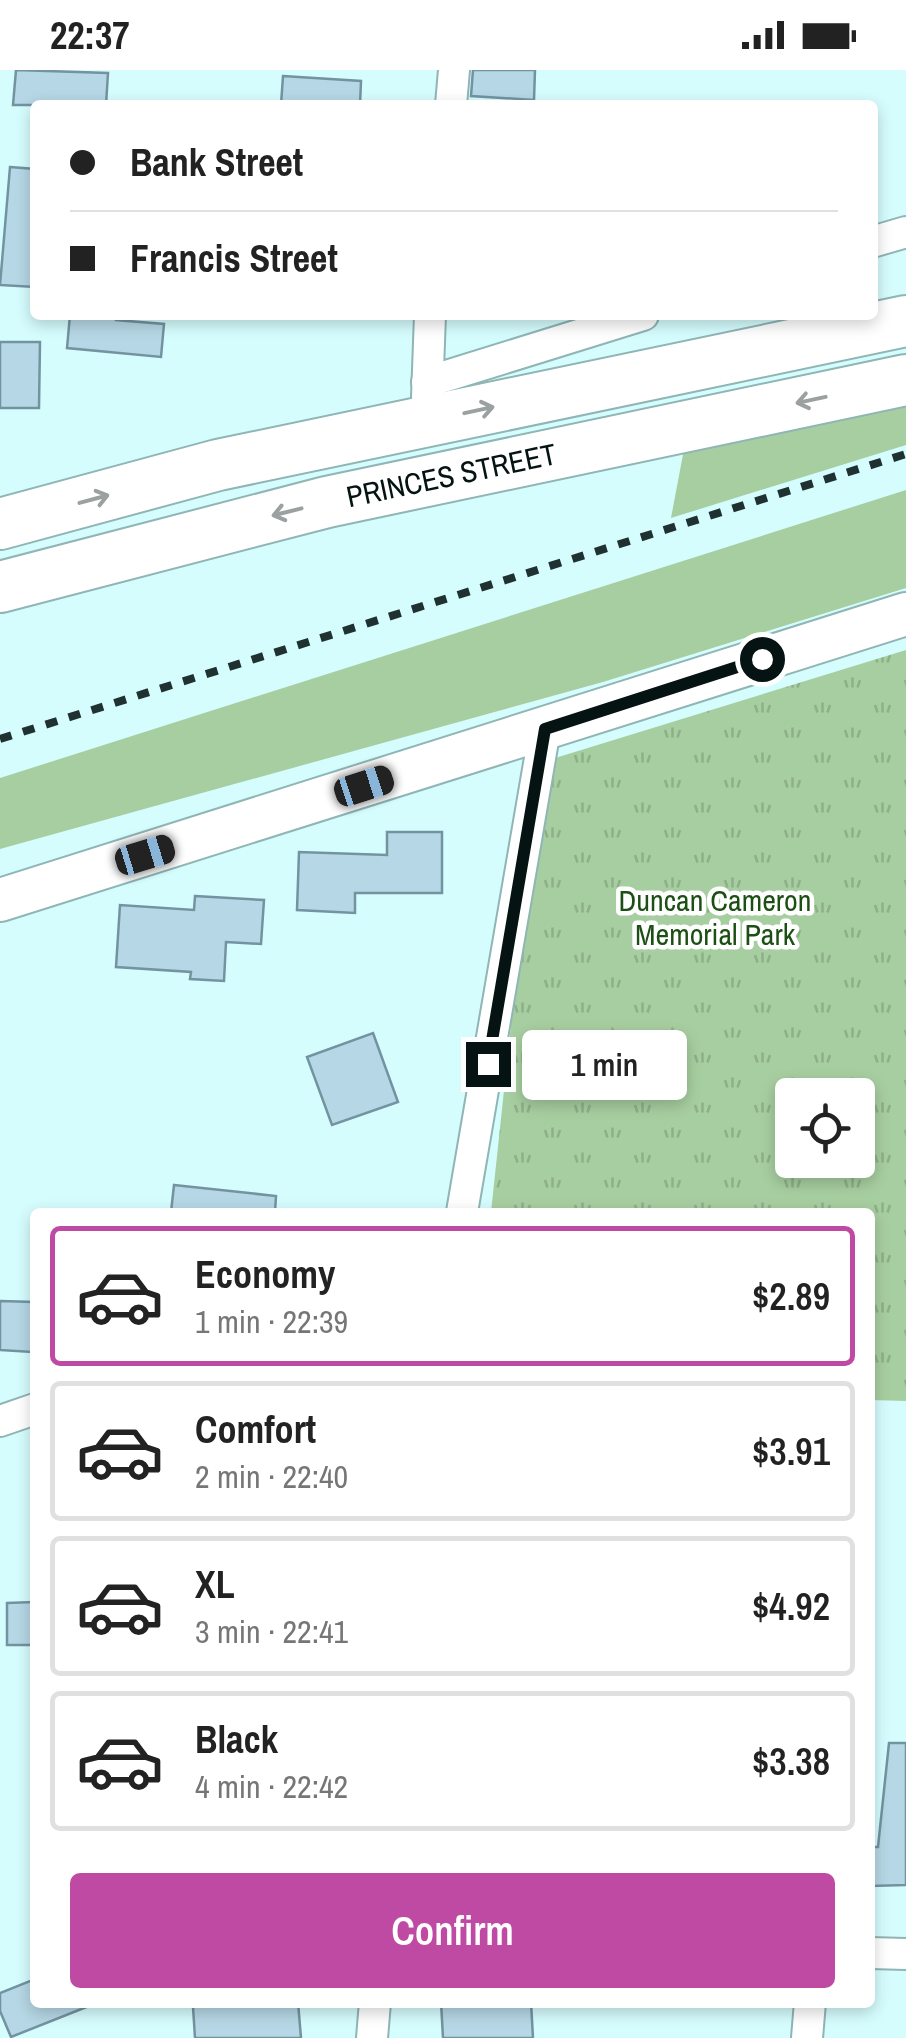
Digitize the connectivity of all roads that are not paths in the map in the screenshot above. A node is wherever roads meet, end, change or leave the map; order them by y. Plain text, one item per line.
1 (454, 70) edge
2 (451, 100) edge
3 (906, 232) edge
4 (878, 240) edge
5 (430, 320) edge
6 (630, 320) edge
7 (906, 321) edge
8 (906, 380) edge
9 (427, 401) junction
10 (437, 478) junction
11 (0, 524) edge
12 (0, 587) edge
13 (906, 614) edge
14 (545, 729) junction
15 (0, 900) edge
16 (463, 1208) edge
17 (30, 1411) edge
18 (0, 1420) edge
19 (875, 1954) edge
20 (906, 1954) edge
21 (375, 2008) edge
22 (810, 2008) edge
23 (372, 2038) edge
24 (807, 2038) edge

1 - 2 street
3 - 4 street
5 - 9 street
6 - 9 street
9 -> 7 highway, PRINCES STREET
8 -> 10 highway, PRINCES STREET
9 - 10 highway
11 -> 9 highway, PRINCES STREET
10 -> 12 highway, PRINCES STREET
13 - 14 main road
14 - 15 main road
14 - 16 street
17 - 18 street
19 - 20 street
21 - 23 street
22 - 24 street

